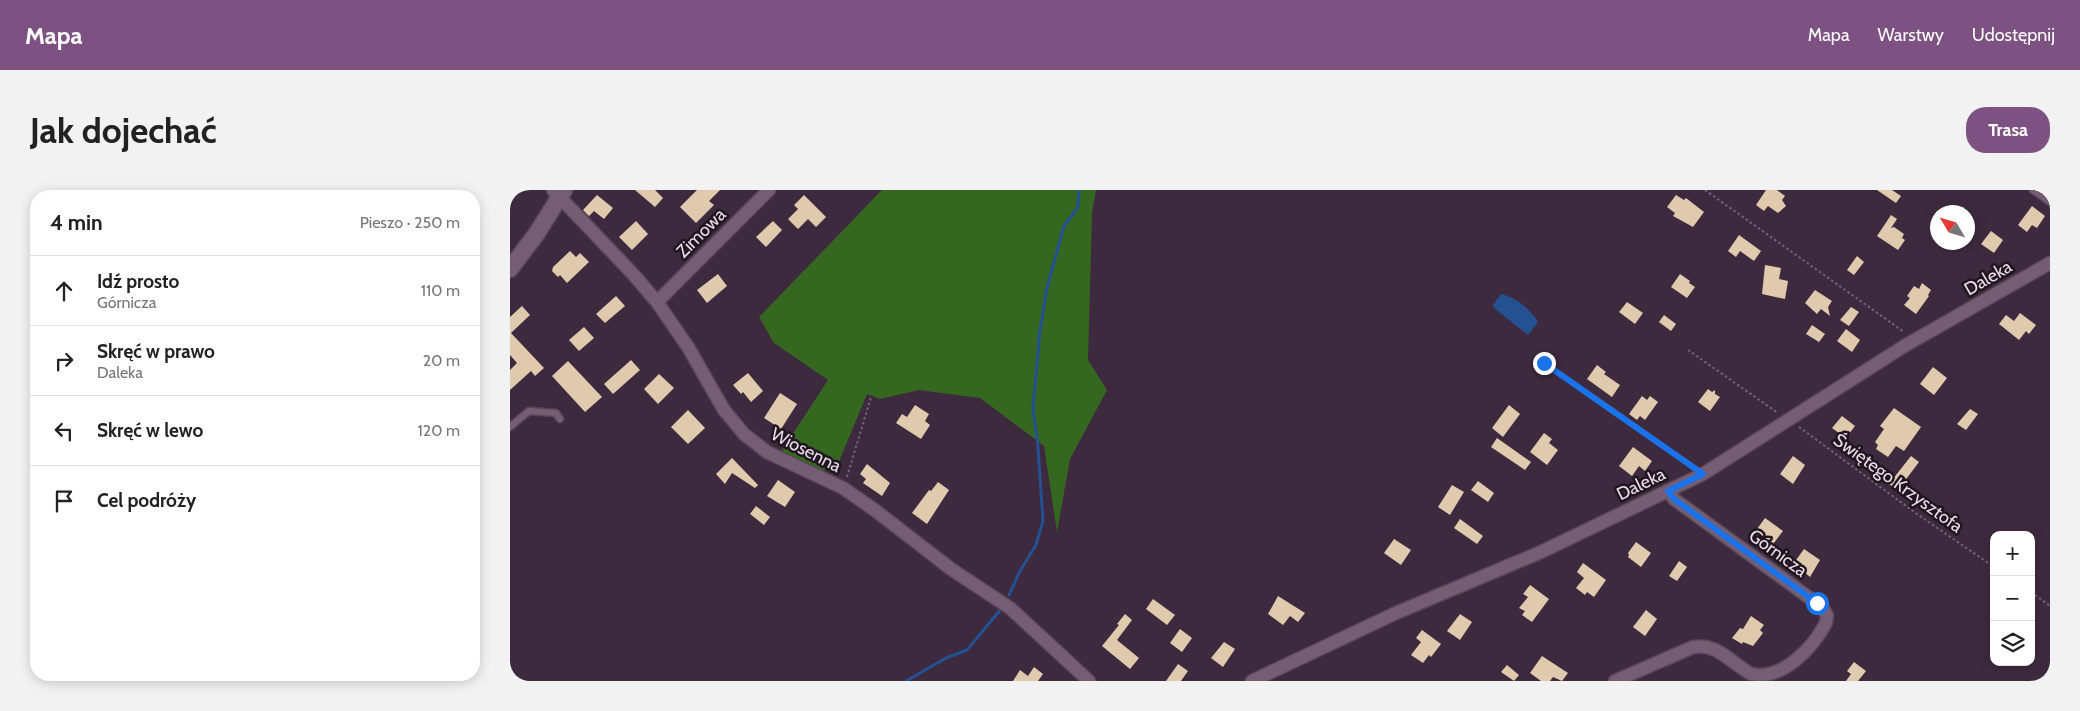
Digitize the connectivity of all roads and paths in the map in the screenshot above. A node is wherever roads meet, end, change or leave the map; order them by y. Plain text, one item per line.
1 (769, 190) edge
2 (1706, 190) edge
3 (2033, 190) edge
4 (559, 192) edge
5 (2050, 202) edge
6 (2050, 263) edge
7 (510, 269) edge
8 (657, 302) junction
9 (1912, 341) junction
10 (1688, 350) dead end
11 (1544, 363) dead end
12 (871, 397) dead end
13 (560, 419) dead end
14 (1788, 420) junction
15 (510, 427) edge
16 (1703, 474) junction
17 (843, 488) junction
18 (1668, 491) junction
19 (1990, 563) edge
20 (2035, 595) edge
21 (2050, 606) edge
22 (1090, 681) edge
23 (1252, 681) edge
24 (1615, 681) edge

1 - 8 street, Zimowa
2 - 9 path
3 - 5 lane
4 - 7 street
4 - 8 street, Wiosenna
6 - 9 street, Daleka
8 - 17 street, Wiosenna
9 - 14 street, Daleka
10 - 14 path, Świętego Krzysztofa
11 - 16 path
12 - 17 path
13 - 15 lane
14 - 16 street, Daleka
14 - 19 path, Świętego Krzysztofa
16 - 18 street, Daleka
17 - 22 street, Wiosenna
18 - 23 street, Daleka
18 - 24 street, Górnicza
20 - 21 path

